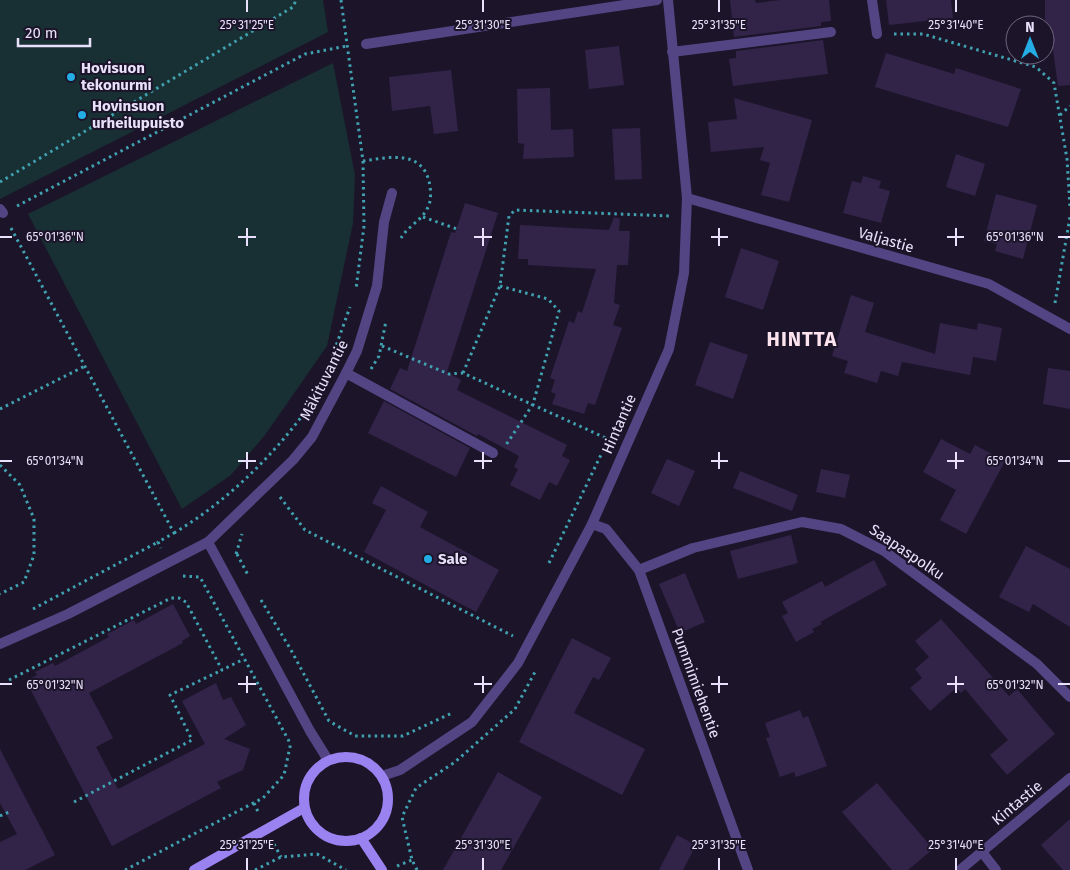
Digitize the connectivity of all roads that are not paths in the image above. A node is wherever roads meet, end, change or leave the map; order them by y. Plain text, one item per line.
1 (657, 0) edge
2 (668, 0) edge
3 (872, 0) edge
4 (831, 32) dead end
5 (877, 34) road end
6 (366, 44) road end
7 (672, 52) junction
8 (392, 193) dead end
9 (687, 198) junction
10 (1070, 329) edge
11 (346, 373) junction
12 (494, 454) road end
13 (592, 524) junction
14 (208, 542) junction
15 (639, 570) junction
16 (0, 644) edge
17 (1070, 698) edge
18 (328, 760) junction
19 (382, 776) junction
20 (1070, 778) edge
21 (304, 808) junction
22 (361, 838) junction
23 (982, 852) junction
24 (194, 870) edge
25 (382, 870) edge
26 (748, 870) edge
27 (960, 870) edge
28 (996, 870) edge

1 - 6 street
2 - 7 street, Hintantie
3 - 5 street
4 - 7 street
7 - 9 street, Hintantie
8 - 11 street, Mäkituvantie
9 - 10 street, Valjastie
9 - 13 street, Hintantie
11 - 12 street
11 - 14 street, Mäkituvantie
13 - 15 street, Pummimiehentie
13 - 19 street, Hintantie
14 - 16 street, Mäkituvantie
14 - 18 street
15 - 17 street, Saapaspolku
15 - 26 street, Pummimiehentie
18 - 19 street
18 - 21 street
19 - 22 street
20 - 23 street, Kintastie
21 - 22 street
21 - 24 street
22 - 25 street
23 - 27 street, Kintastie
23 - 28 street

